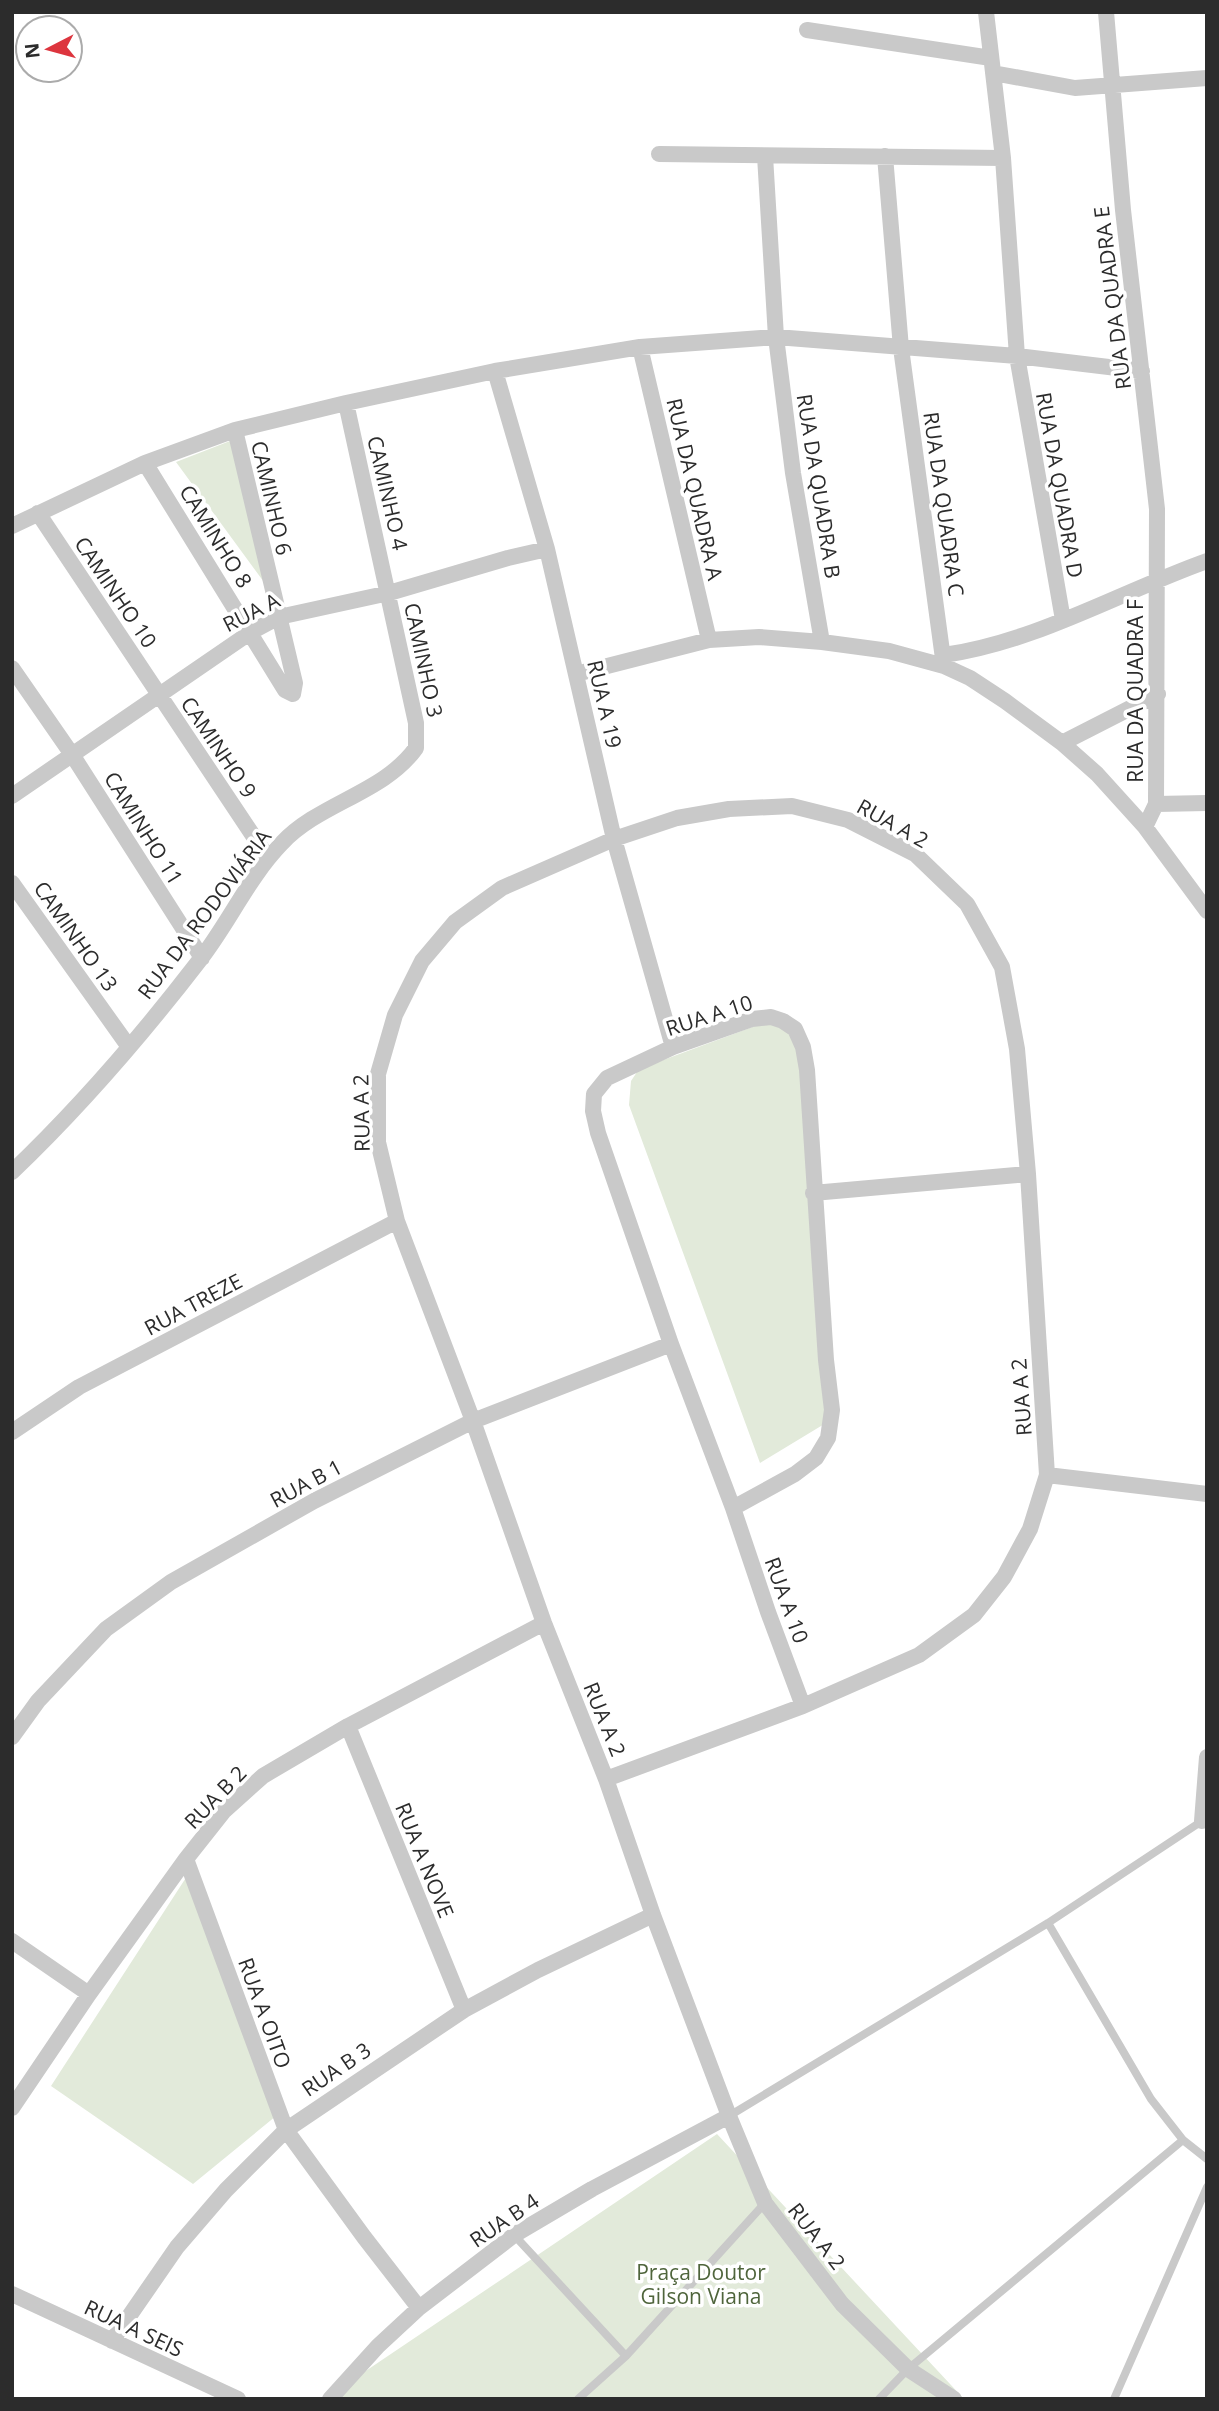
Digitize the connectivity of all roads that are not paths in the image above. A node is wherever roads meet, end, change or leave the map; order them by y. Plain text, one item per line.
1 (986, 12) edge
2 (1106, 12) edge
3 (807, 30) dead end
4 (992, 65) junction
5 (1207, 78) edge
6 (1114, 86) junction
7 (659, 154) dead end
8 (765, 156) junction
9 (885, 156) junction
10 (1003, 158) junction
11 (776, 337) junction
12 (640, 347) junction
13 (901, 348) junction
14 (1017, 356) junction
15 (495, 371) junction
16 (1142, 371) junction
17 (346, 403) junction
18 (234, 430) junction
19 (145, 463) junction
20 (38, 513) junction
21 (12, 526) edge
22 (547, 549) junction
23 (1207, 561) edge
24 (1156, 579) junction
25 (389, 593) junction
26 (279, 617) junction
27 (1063, 620) junction
28 (251, 632) junction
29 (709, 640) junction
30 (822, 642) junction
31 (944, 661) junction
32 (12, 668) edge
33 (576, 674) junction
34 (293, 694) joint
35 (1158, 694) junction
36 (158, 695) junction
37 (418, 736) joint
38 (1062, 743) junction
39 (74, 756) junction
40 (12, 796) edge
41 (1207, 803) edge
42 (1156, 804) junction
43 (1145, 827) junction
44 (614, 839) junction
45 (268, 858) junction
46 (12, 883) edge
47 (1207, 911) edge
48 (202, 958) junction
49 (673, 1047) junction
50 (129, 1048) junction
51 (12, 1172) edge
52 (1028, 1174) junction
53 (814, 1193) junction
54 (397, 1221) junction
55 (671, 1345) junction
56 (473, 1421) junction
57 (12, 1432) edge
58 (1047, 1475) junction
59 (1207, 1494) edge
60 (733, 1508) junction
61 (544, 1623) junction
62 (803, 1706) junction
63 (348, 1726) junction
64 (12, 1737) edge
65 (1207, 1757) edge
66 (606, 1779) junction
67 (1205, 1825) edge
68 (186, 1859) junction
69 (653, 1915) junction
70 (1048, 1923) junction
71 (12, 1941) edge
72 (89, 1994) junction
73 (464, 2010) junction
74 (12, 2108) edge
75 (729, 2116) junction
76 (286, 2130) junction
77 (1183, 2140) junction
78 (1207, 2159) edge
79 (1207, 2187) edge
80 (765, 2203) junction
81 (514, 2235) junction
82 (12, 2294) edge
83 (419, 2308) junction
84 (112, 2342) junction
85 (626, 2356) junction
86 (908, 2369) junction
87 (337, 2396) edge
88 (238, 2399) edge
89 (578, 2399) edge
90 (879, 2399) edge
91 (954, 2399) edge
92 (1114, 2399) edge

1 - 4 street, RUA DA QUADRA D
2 - 6 street, RUA DA QUADRA E
3 - 4 street
4 - 6 street
4 - 10 street, RUA DA QUADRA D
5 - 6 street
6 - 16 street, RUA DA QUADRA E
7 - 8 street
8 - 9 street
8 - 11 street, RUA DA QUADRA B
9 - 10 street
9 - 13 street, RUA DA QUADRA C
10 - 14 street, RUA DA QUADRA D
11 - 12 street
11 - 13 street
11 - 30 street, RUA DA QUADRA B
12 - 15 street
12 - 29 street, RUA DA QUADRA A
13 - 14 street
13 - 31 street, RUA DA QUADRA C
14 - 16 street
14 - 27 street, RUA DA QUADRA D
15 - 17 street
15 - 22 street, RUA A 19
16 - 24 street, RUA DA QUADRA E
17 - 18 street
17 - 25 street, CAMINHO 4
18 - 19 street
18 - 26 street, CAMINHO 6
19 - 20 street
19 - 28 street, CAMINHO 8
20 - 21 street
20 - 36 street, CAMINHO 10
22 - 25 street, RUA A
22 - 33 street, RUA A 19
23 - 24 street
24 - 27 street
24 - 35 street, RUA DA QUADRA F
25 - 26 street, RUA A
25 - 37 street, CAMINHO 3
26 - 28 street, RUA A
26 - 34 street, CAMINHO 6
27 - 31 street
28 - 34 street, CAMINHO 8
28 - 36 street, RUA A
29 - 30 street
29 - 33 street
30 - 31 street
31 - 38 street
32 - 39 street, CAMINHO 11
33 - 44 street, RUA A 19
35 - 38 street
35 - 42 street, RUA DA QUADRA F
36 - 39 street, RUA A
36 - 45 street, CAMINHO 9
37 - 45 street, RUA DA RODOVIÁRIA
38 - 43 street
39 - 40 street, RUA A
39 - 48 street, CAMINHO 11
41 - 42 street
42 - 43 street
43 - 47 street
44 - 49 street, RUA A 19
44 - 52 street, RUA A 2
44 - 54 street, RUA A 2
45 - 48 street, RUA DA RODOVIÁRIA
46 - 50 street, CAMINHO 13
48 - 50 street, RUA DA RODOVIÁRIA
49 - 53 street, RUA A 10
49 - 55 street, RUA A 10
50 - 51 street, RUA DA RODOVIÁRIA
52 - 53 street
52 - 58 street, RUA A 2
53 - 60 street, RUA A 10
54 - 56 street, RUA A 2
54 - 57 street, RUA TREZE
55 - 56 street, RUA B 1
55 - 60 street, RUA A 10
56 - 61 street, RUA A 2
56 - 64 street, RUA B 1
58 - 59 street
58 - 62 street, RUA A 2
60 - 62 street, RUA A 10
61 - 63 street, RUA B 2
61 - 66 street, RUA A 2
62 - 66 street, RUA A 2
63 - 68 street, RUA B 2
63 - 73 street, RUA A NOVE
65 - 67 street
66 - 69 street, RUA A 2
67 - 70 lane
68 - 72 street, RUA B 2
68 - 76 street, RUA A OITO
69 - 73 street, RUA B 3
69 - 75 street, RUA A 2
70 - 75 lane
70 - 77 lane
71 - 72 street
72 - 74 street, RUA B 2
73 - 76 street, RUA B 3
75 - 80 street, RUA A 2
75 - 81 street, RUA B 4
76 - 83 street, RUA A OITO
76 - 84 street, RUA B 3
77 - 78 lane
77 - 86 lane
79 - 92 lane
80 - 85 lane
80 - 86 street, RUA A 2
81 - 83 street, RUA B 4
81 - 85 lane
82 - 84 street, RUA A SEIS
83 - 87 street, RUA B 4
84 - 88 street, RUA A SEIS
85 - 89 lane
86 - 90 lane
86 - 91 street, RUA A 2

